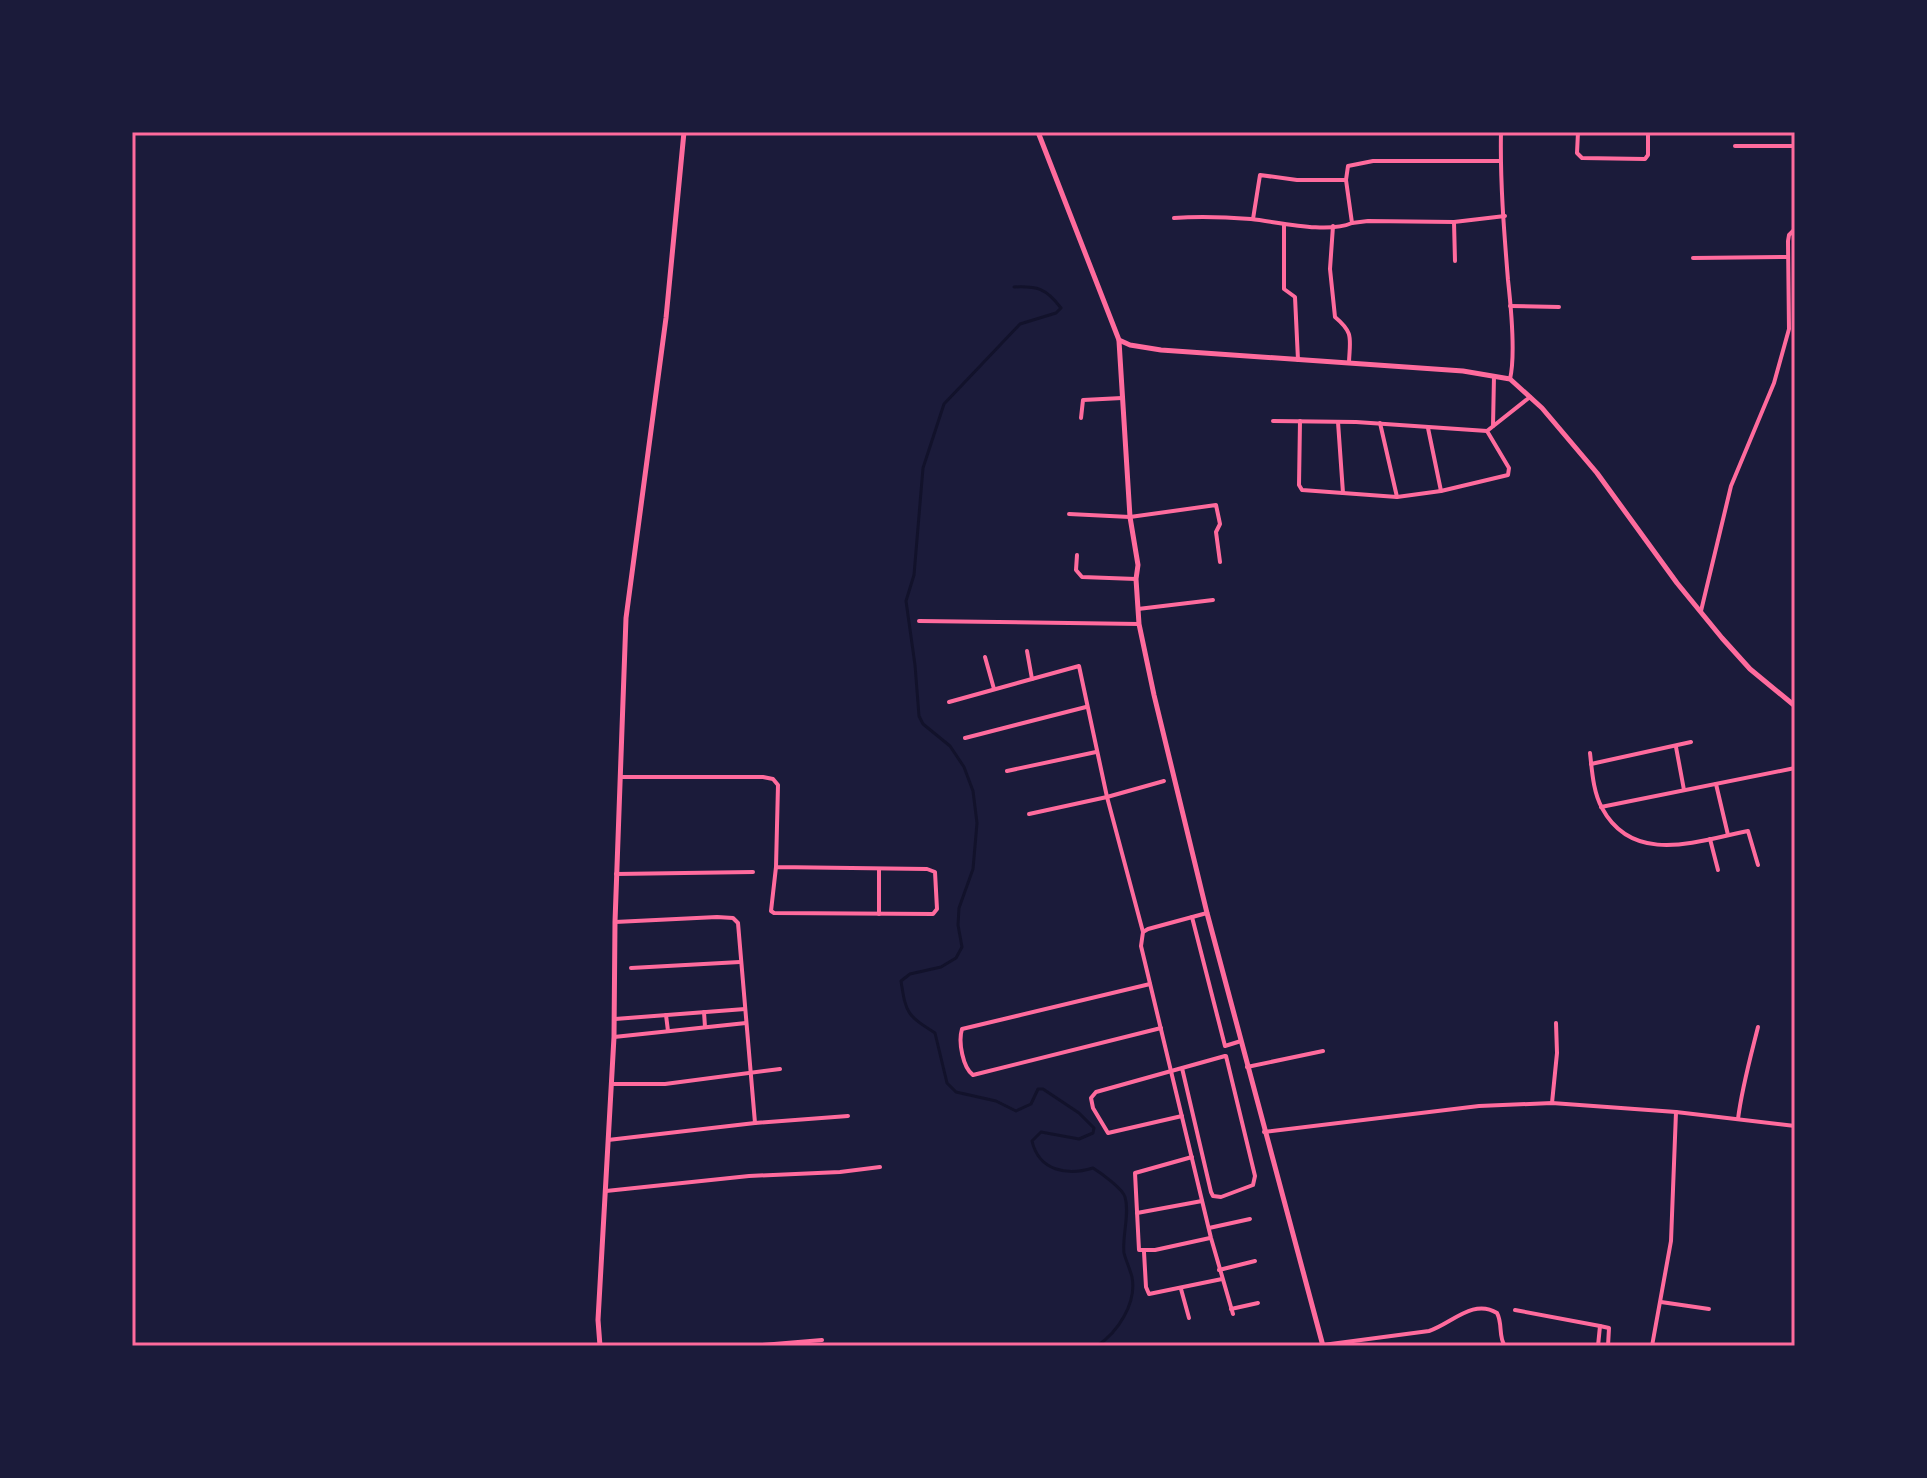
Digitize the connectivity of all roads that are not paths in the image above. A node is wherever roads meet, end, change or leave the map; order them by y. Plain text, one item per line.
1 (684, 132) edge
2 (1038, 132) edge
3 (1501, 132) edge
4 (1578, 132) edge
5 (1648, 132) edge
6 (1735, 146) dead end
7 (1795, 146) edge
8 (1500, 161) junction
9 (1346, 180) junction
10 (1505, 216) junction
11 (1174, 218) dead end
12 (1253, 219) junction
13 (1454, 222) junction
14 (1352, 223) junction
15 (1284, 225) junction
16 (1333, 226) junction
17 (1795, 229) edge
18 (1788, 257) junction
19 (1693, 258) dead end
20 (1455, 261) dead end
21 (1792, 287) edge
22 (1510, 306) junction
23 (1559, 307) dead end
24 (1792, 329) edge
25 (1119, 340) junction
26 (1298, 361) junction
27 (1349, 362) junction
28 (1494, 375) junction
29 (1510, 379) junction
30 (1530, 397) junction
31 (1122, 398) junction
32 (1081, 418) dead end
33 (1273, 421) dead end
34 (1300, 421) junction
35 (1338, 422) junction
36 (1380, 423) junction
37 (1493, 426) junction
38 (1428, 428) junction
39 (1487, 431) junction
40 (1441, 491) junction
41 (1343, 493) junction
42 (1397, 497) junction
43 (1069, 514) dead end
44 (1130, 517) junction
45 (1077, 555) dead end
46 (1220, 562) dead end
47 (1136, 579) junction
48 (1213, 600) dead end
49 (1138, 609) junction
50 (1701, 611) junction
51 (919, 621) dead end
52 (1139, 624) junction
53 (1027, 651) dead end
54 (985, 657) dead end
55 (1032, 679) junction
56 (994, 689) junction
57 (949, 702) dead end
58 (1795, 706) edge
59 (1086, 707) junction
60 (965, 738) dead end
61 (1691, 742) dead end
62 (1676, 747) junction
63 (1096, 752) junction
64 (1590, 753) dead end
65 (1591, 764) junction
66 (1795, 768) edge
67 (1007, 771) dead end
68 (620, 777) junction
69 (1164, 781) dead end
70 (1716, 784) junction
71 (1684, 790) junction
72 (1107, 797) junction
73 (1601, 807) junction
74 (1029, 814) dead end
75 (1728, 835) junction
76 (1710, 839) junction
77 (1758, 865) dead end
78 (776, 867) junction
79 (879, 869) junction
80 (1718, 870) dead end
81 (753, 872) dead end
82 (616, 874) junction
83 (1207, 913) junction
84 (879, 914) junction
85 (1192, 917) junction
86 (615, 922) junction
87 (1143, 932) junction
88 (741, 962) junction
89 (631, 968) dead end
90 (1150, 984) junction
91 (745, 1009) junction
92 (704, 1012) junction
93 (666, 1015) junction
94 (615, 1019) junction
95 (746, 1023) junction
96 (1556, 1023) dead end
97 (705, 1027) junction
98 (1758, 1027) dead end
99 (1161, 1028) junction
100 (668, 1031) junction
101 (614, 1037) junction
102 (1241, 1041) junction
103 (1323, 1051) dead end
104 (1247, 1067) junction
105 (1182, 1068) junction
106 (780, 1069) dead end
107 (1171, 1071) junction
108 (749, 1074) junction
109 (610, 1084) junction
110 (1552, 1103) junction
111 (1676, 1112) junction
112 (848, 1116) dead end
113 (1182, 1116) junction
114 (1738, 1119) junction
115 (755, 1123) junction
116 (1795, 1126) edge
117 (1264, 1132) junction
118 (607, 1140) junction
119 (1192, 1157) junction
120 (880, 1167) dead end
121 (606, 1191) junction
122 (1202, 1201) junction
123 (1137, 1213) junction
124 (1250, 1219) dead end
125 (1209, 1228) junction
126 (1211, 1238) junction
127 (1144, 1251) junction
128 (1255, 1261) dead end
129 (1219, 1270) junction
130 (1222, 1279) junction
131 (1181, 1289) junction
132 (1661, 1302) junction
133 (1258, 1303) dead end
134 (1709, 1309) dead end
135 (1515, 1310) dead end
136 (1189, 1318) dead end
137 (1600, 1326) junction
138 (822, 1340) dead end
139 (600, 1346) edge
140 (750, 1346) edge
141 (1323, 1346) edge
142 (1505, 1346) edge
143 (1598, 1346) edge
144 (1608, 1346) edge
145 (1652, 1346) edge

1 - 68 street
2 - 25 street
3 - 8 street
4 - 5 street
6 - 7 street
8 - 9 street
8 - 10 street
9 - 12 street
9 - 14 street
10 - 13 street
10 - 22 street
11 - 12 street
12 - 15 street
13 - 14 street
13 - 20 street
14 - 16 street
15 - 16 street
15 - 26 street
16 - 27 street
17 - 18 street
18 - 19 street
18 - 21 street
21 - 24 street
22 - 23 street
22 - 29 street
24 - 50 street
25 - 26 street
25 - 31 street
26 - 27 street
27 - 28 street
28 - 29 street
28 - 37 street
29 - 30 street
30 - 37 street
30 - 50 street
31 - 32 street
31 - 44 street
33 - 34 street
34 - 35 street
34 - 41 street
35 - 36 street
35 - 41 street
36 - 38 street
36 - 42 street
37 - 39 street
38 - 39 street
38 - 40 street
39 - 40 street
40 - 42 street
41 - 42 street
43 - 44 street
44 - 46 street
44 - 47 street
45 - 47 street
47 - 49 street
48 - 49 street
49 - 52 street
50 - 58 street
51 - 52 street
52 - 83 street
53 - 55 street
54 - 56 street
55 - 56 street
55 - 59 street
56 - 57 street
59 - 60 street
59 - 63 street
61 - 62 street
62 - 65 street
62 - 71 street
63 - 67 street
63 - 72 street
64 - 65 street
65 - 73 street
66 - 70 street
68 - 78 street
68 - 82 street
69 - 72 street
70 - 71 street
70 - 75 street
71 - 73 street
72 - 74 street
72 - 87 street
73 - 76 street
75 - 76 street
75 - 77 street
76 - 80 street
78 - 79 street
78 - 84 street
79 - 84 street
79 - 84 street
81 - 82 street
82 - 86 street
83 - 85 street
83 - 102 street
85 - 87 street
85 - 102 street
86 - 88 street
86 - 94 street
87 - 90 street
88 - 89 street
88 - 91 street
90 - 99 street
90 - 99 street
91 - 92 street
91 - 95 street
92 - 93 street
92 - 97 street
93 - 94 street
93 - 100 street
94 - 101 street
95 - 97 street
95 - 108 street
96 - 110 street
97 - 100 street
98 - 114 street
99 - 107 street
100 - 101 street
101 - 109 street
102 - 104 street
103 - 104 street
104 - 117 street
105 - 105 street
105 - 107 street
106 - 108 street
107 - 113 street
107 - 113 street
108 - 109 street
108 - 115 street
109 - 118 street
110 - 111 street
110 - 117 street
111 - 114 street
111 - 132 street
112 - 115 street
113 - 119 street
114 - 116 street
115 - 118 street
117 - 141 street
118 - 121 street
119 - 122 street
119 - 123 street
120 - 121 street
121 - 139 street
122 - 123 street
122 - 125 street
123 - 127 street
124 - 125 street
125 - 126 street
126 - 127 street
126 - 129 street
127 - 131 street
128 - 129 street
129 - 130 street
130 - 131 street
130 - 133 street
131 - 136 street
132 - 134 street
132 - 145 street
135 - 137 street
137 - 143 street
137 - 144 street
138 - 140 street
141 - 142 street

